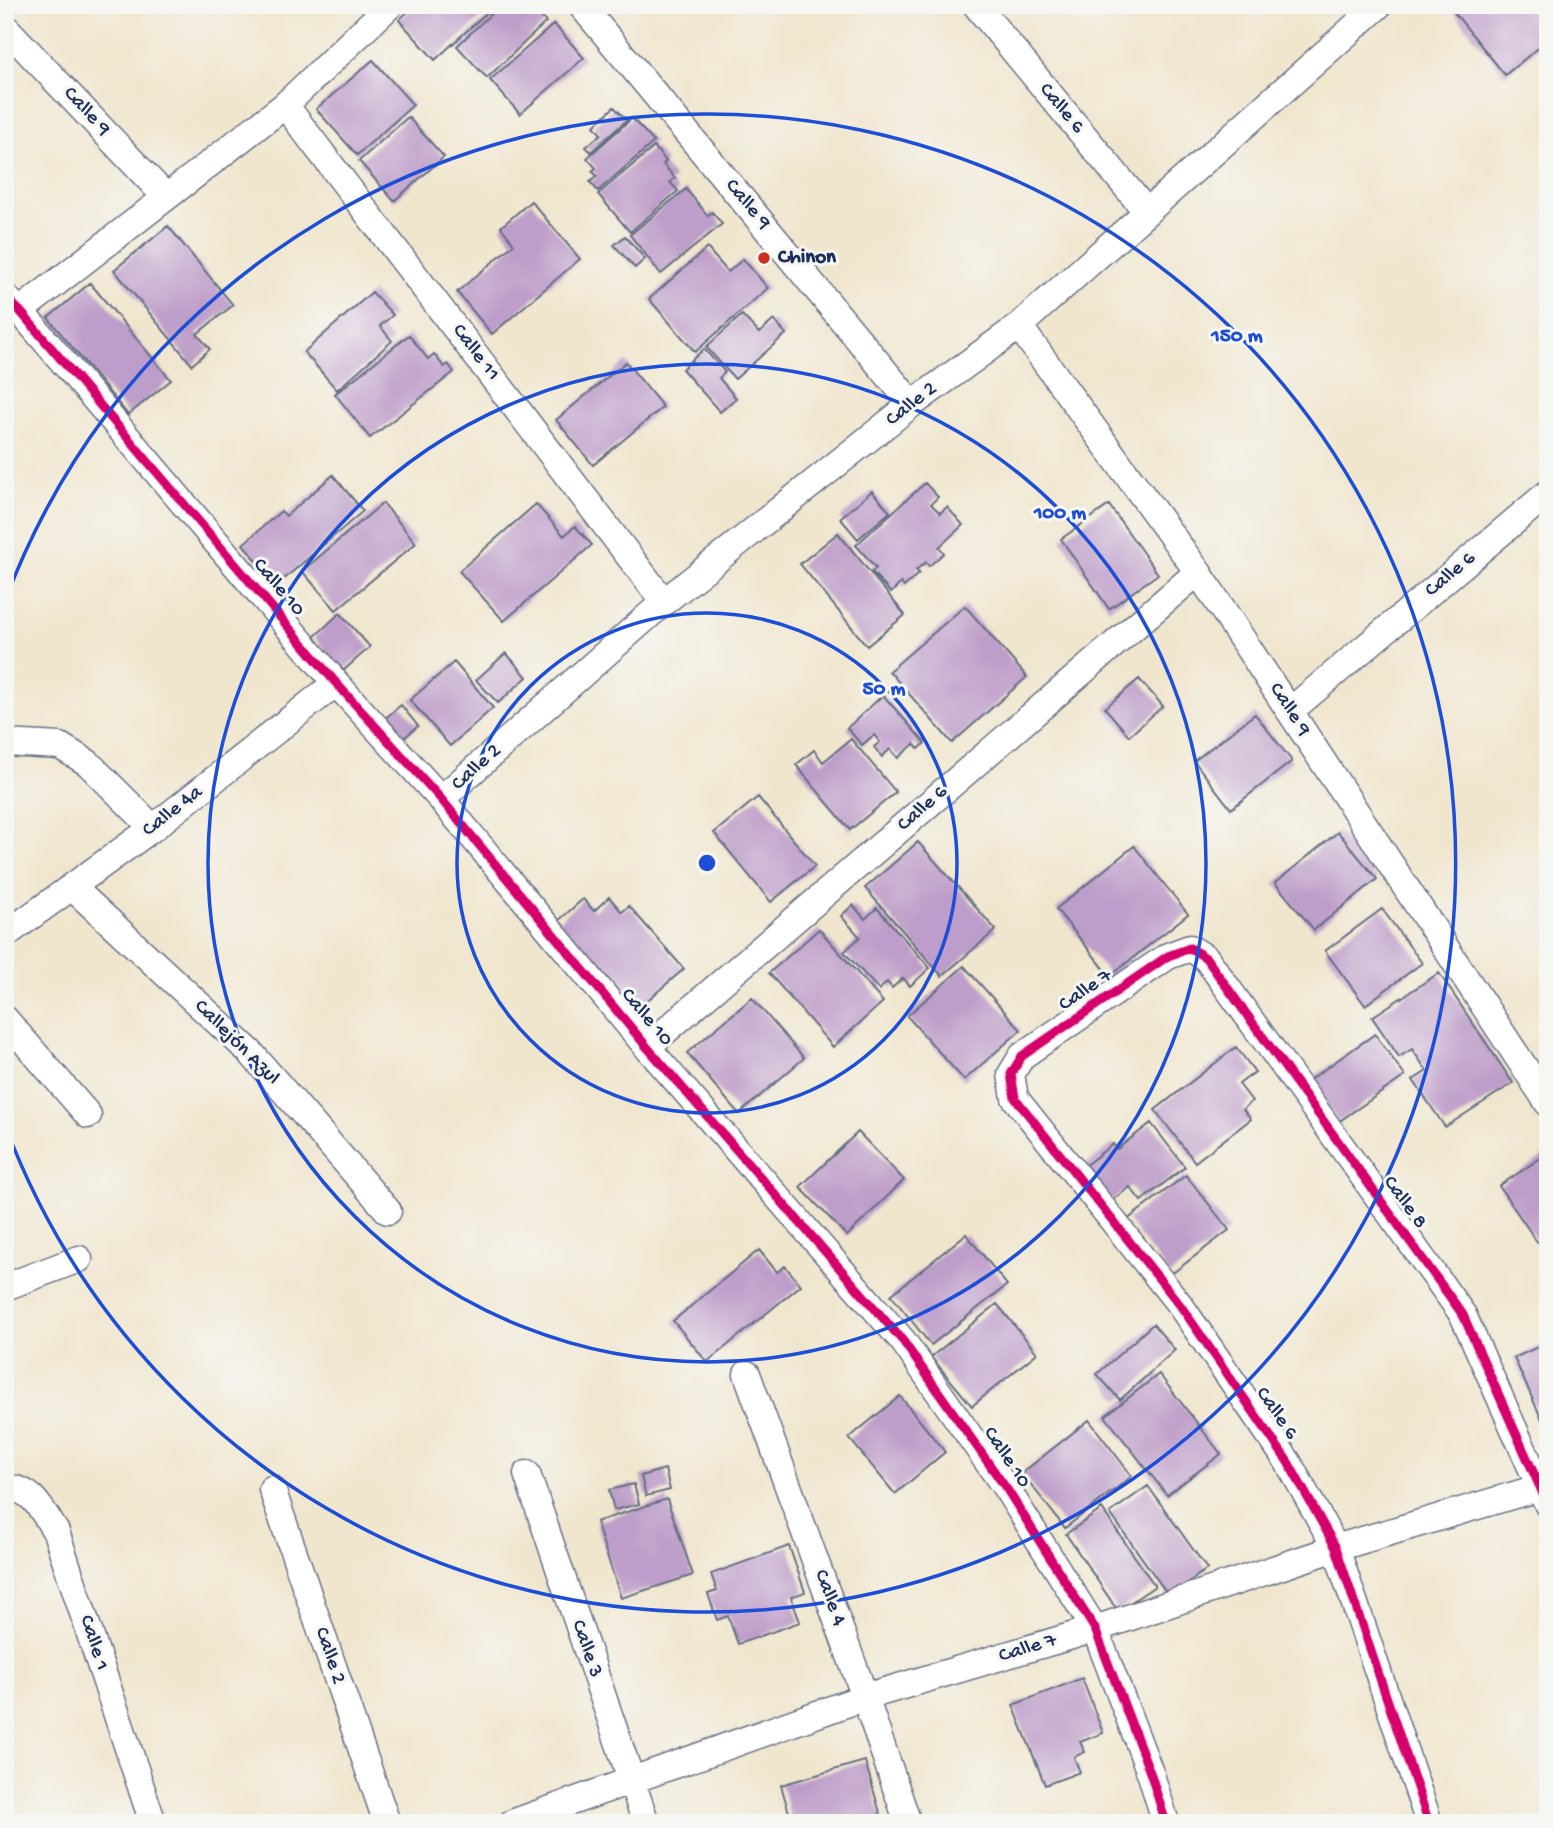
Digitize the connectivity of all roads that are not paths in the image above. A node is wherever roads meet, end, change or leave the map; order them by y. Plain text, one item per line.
1 (581, 5) edge
2 (976, 5) edge
3 (1379, 5) edge
4 (375, 10) edge
5 (5, 27) edge
6 (285, 105) junction
7 (166, 197) junction
8 (1147, 212) junction
9 (13, 304) edge
10 (1019, 326) junction
11 (912, 404) junction
12 (1548, 493) edge
13 (1198, 572) junction
14 (664, 602) junction
15 (335, 683) junction
16 (1290, 711) junction
17 (5, 743) edge
18 (441, 799) junction
19 (153, 828) junction
20 (72, 887) junction
21 (5, 935) edge
22 (1190, 948) joint
23 (5, 1018) edge
24 (647, 1047) junction
25 (1011, 1074) joint
26 (1548, 1103) edge
27 (88, 1115) dead end
28 (388, 1211) dead end
29 (79, 1259) dead end
30 (5, 1287) edge
31 (747, 1374) dead end
32 (527, 1474) dead end
33 (5, 1488) edge
34 (272, 1489) dead end
35 (1546, 1493) edge
36 (1336, 1548) junction
37 (1095, 1629) junction
38 (865, 1697) junction
39 (631, 1780) junction
40 (153, 1823) edge
41 (387, 1823) edge
42 (512, 1823) edge
43 (646, 1823) edge
44 (908, 1823) edge
45 (1166, 1823) edge
46 (1429, 1823) edge

1 - 11 street, Calle 9
2 - 8 street, Calle 6
3 - 8 street, Calle 2
4 - 6 street
5 - 7 street, Calle 9
6 - 7 street
6 - 14 street, Calle 11
7 - 9 street
8 - 10 street, Calle 2
9 - 15 street, Calle 10
10 - 11 street, Calle 2
10 - 13 street, Calle 9
11 - 14 street, Calle 2
12 - 16 street, Calle 6
13 - 16 street, Calle 9
13 - 24 street, Calle 6
14 - 18 street, Calle 2
15 - 18 street, Calle 10
15 - 19 street, Calle 4a
16 - 26 street, Calle 9
17 - 19 street
18 - 24 street, Calle 10
19 - 20 street, Calle 4a
20 - 21 street, Calle 4a
20 - 28 street, Callejón Azul
22 - 25 street, Calle 7
22 - 35 street, Calle 8
23 - 27 street
24 - 37 street, Calle 10
25 - 36 street, Calle 6
29 - 30 street
31 - 38 street, Calle 4
32 - 39 street, Calle 3
33 - 40 street, Calle 1
34 - 41 street, Calle 2
35 - 36 street, Calle 7
36 - 37 street, Calle 7
36 - 46 street, Calle 6
37 - 38 street, Calle 7
37 - 45 street, Calle 10
38 - 39 street, Calle 7
38 - 44 street, Calle 4
39 - 42 street, Calle 7
39 - 43 street, Calle 3

